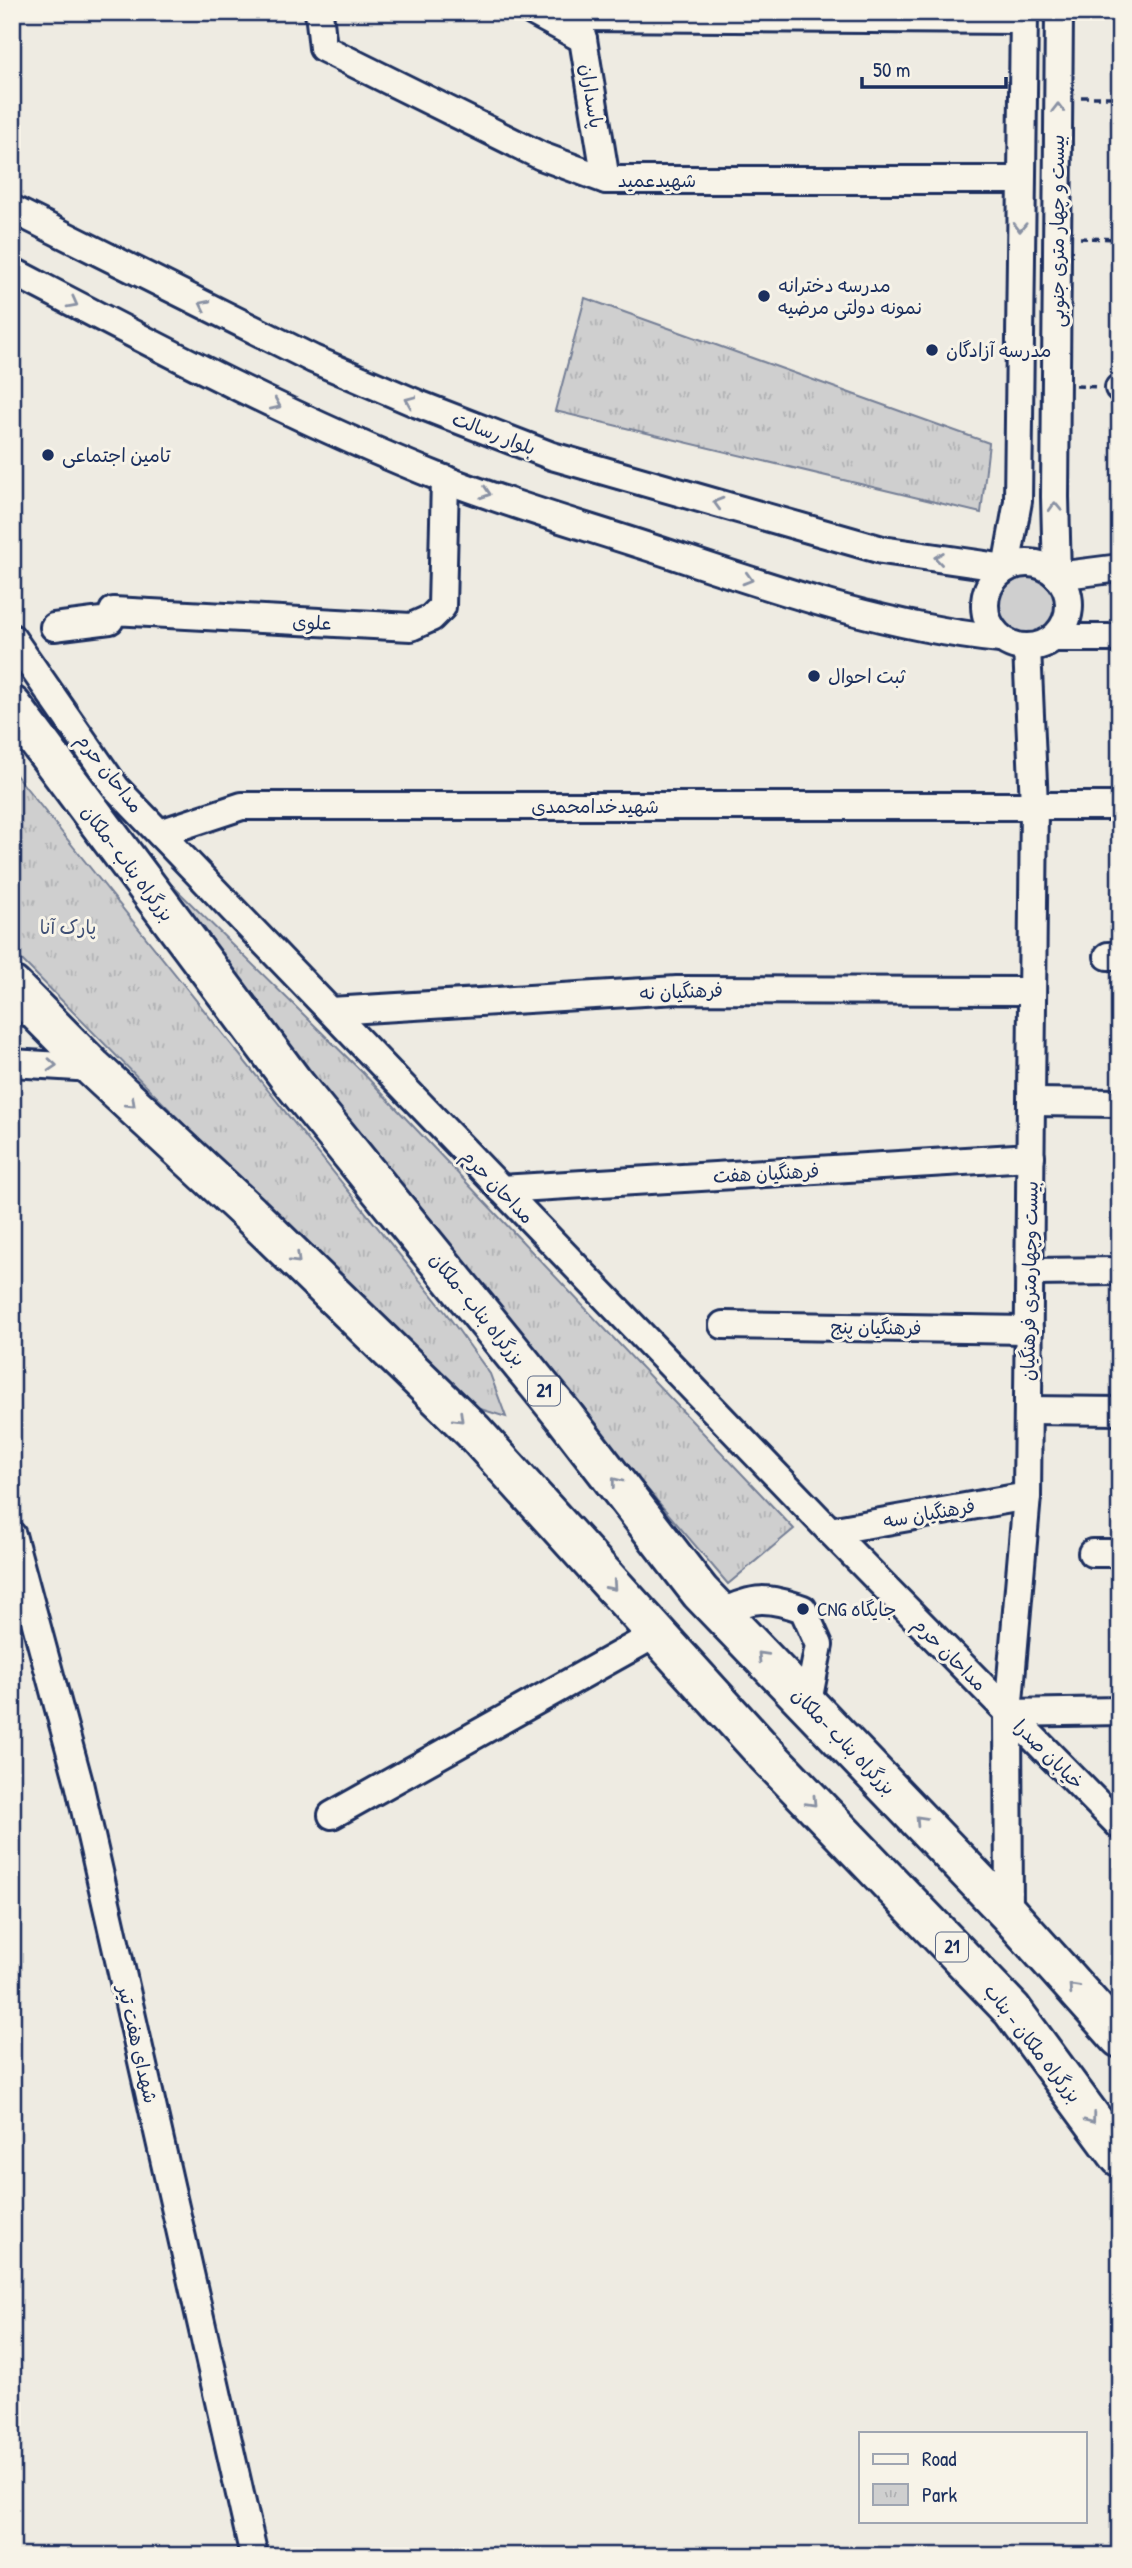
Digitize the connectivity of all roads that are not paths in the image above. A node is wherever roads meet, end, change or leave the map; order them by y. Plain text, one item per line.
1 (319, 12) edge
2 (533, 12) edge
3 (1059, 12) edge
4 (1023, 16) edge
5 (578, 23) edge
6 (606, 180) junction
7 (1021, 180) junction
8 (12, 209) edge
9 (12, 271) edge
10 (444, 479) junction
11 (1006, 568) junction
12 (1120, 568) edge
13 (1057, 576) junction
14 (54, 627) dead end
15 (12, 638) edge
16 (1054, 638) junction
17 (1120, 638) edge
18 (1000, 639) junction
19 (1027, 648) junction
20 (12, 706) edge
21 (1034, 805) junction
22 (1120, 806) edge
23 (160, 833) junction
24 (12, 986) edge
25 (1032, 991) junction
26 (331, 1011) junction
27 (12, 1063) edge
28 (93, 1068) junction
29 (1031, 1101) junction
30 (1120, 1103) edge
31 (1031, 1157) junction
32 (501, 1189) junction
33 (1120, 1270) edge
34 (1030, 1272) junction
35 (723, 1325) dead end
36 (1029, 1330) junction
37 (1028, 1410) junction
38 (1120, 1411) edge
39 (1027, 1496) junction
40 (830, 1531) junction
41 (12, 1535) edge
42 (1092, 1553) dead end
43 (1120, 1553) edge
44 (721, 1613) junction
45 (656, 1634) junction
46 (808, 1702) junction
47 (1120, 1711) edge
48 (1008, 1713) junction
49 (332, 1815) dead end
50 (1120, 1826) edge
51 (1009, 1914) junction
52 (1120, 2038) edge
53 (1120, 2158) edge
54 (254, 2556) edge

1 - 6 street, شهیدعمید
2 - 5 street
13 -> 3 street, بیست و چهار متری جنوبی
4 - 5 street
4 - 7 street, بیست و چهار متری جنوبی
5 - 6 street, پاسداران
6 - 7 street, شهیدعمید
7 -> 11 street, بیست و چهار متری جنوبی
11 -> 8 street, بلوار رسالت
9 -> 10 street
10 - 14 street, علوی
10 -> 18 street
11 - 13 street
11 - 18 street
12 - 13 street
13 - 16 street
15 - 23 street, مداحان حرم
16 - 17 street
16 - 19 street
18 - 19 street
19 - 21 street, بیست وچهارمتری فرهنگیان
44 -> 20 highway, بزرگراه بناب -ملکان / 21
21 - 22 street, شهیدخدامحمدی
21 - 23 street, شهیدخدامحمدی
21 - 25 street, بیست وچهارمتری فرهنگیان
23 - 26 street, مداحان حرم
24 - 28 highway, 21
25 - 26 street, فرهنگیان نه
25 - 29 street, بیست وچهارمتری فرهنگیان
26 - 32 street, مداحان حرم
27 -> 28 street
28 -> 45 highway, 21
29 - 30 street
29 - 31 street, بیست وچهارمتری فرهنگیان
31 - 32 street, فرهنگیان هفت
31 - 34 street, بیست وچهارمتری فرهنگیان
32 - 40 street, مداحان حرم
33 - 34 street
34 - 36 street, بیست وچهارمتری فرهنگیان
35 - 36 street, فرهنگیان پنج
36 - 37 street, بیست وچهارمتری فرهنگیان
37 - 38 street
37 - 39 street, بیست وچهارمتری فرهنگیان
39 - 40 street, فرهنگیان سه
39 - 48 street, بیست وچهارمتری فرهنگیان
40 - 48 street, مداحان حرم
41 - 54 street, شهدای هفت تیر
42 - 43 street
46 -> 44 highway, بزرگراه بناب -ملکان / 21
44 - 46 street
45 - 49 street
45 -> 53 highway, بزرگراه ملکان - بناب / 21
51 -> 46 highway, بزرگراه بناب -ملکان / 21
47 - 48 street
48 - 50 street, خیابان صدرا
48 - 51 street, بیست وچهارمتری فرهنگیان
52 -> 51 highway, بزرگراه بناب -ملکان / 21

